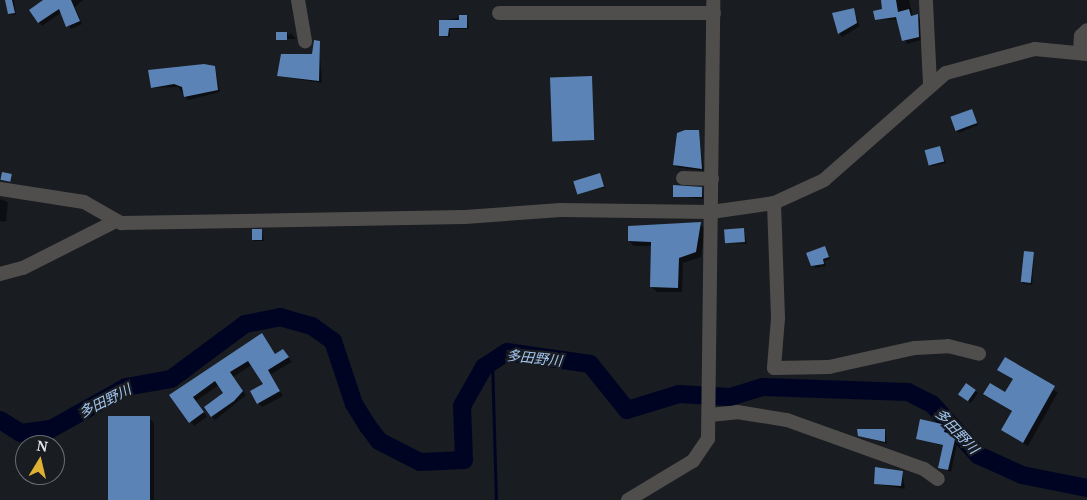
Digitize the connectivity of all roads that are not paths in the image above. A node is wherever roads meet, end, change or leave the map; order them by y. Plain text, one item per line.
1 (298, 0) edge
2 (926, 2) dead end
3 (714, 6) edge
4 (499, 13) dead end
5 (1087, 30) edge
6 (305, 41) dead end
7 (1084, 54) edge
8 (930, 85) junction
9 (683, 178) dead end
10 (712, 179) junction
11 (0, 189) edge
12 (774, 203) junction
13 (711, 212) junction
14 (116, 221) junction
15 (0, 274) edge
16 (979, 354) dead end
17 (710, 415) junction
18 (938, 479) dead end
19 (628, 500) edge

1 - 6 street
2 - 8 street
3 - 4 street
3 - 10 street
5 - 7 street
7 - 8 street
8 - 12 street
9 - 10 street
10 - 13 street
11 - 14 street
12 - 13 street
12 - 16 street
13 - 14 street
13 - 17 street
14 - 15 street
17 - 18 street
17 - 19 street

